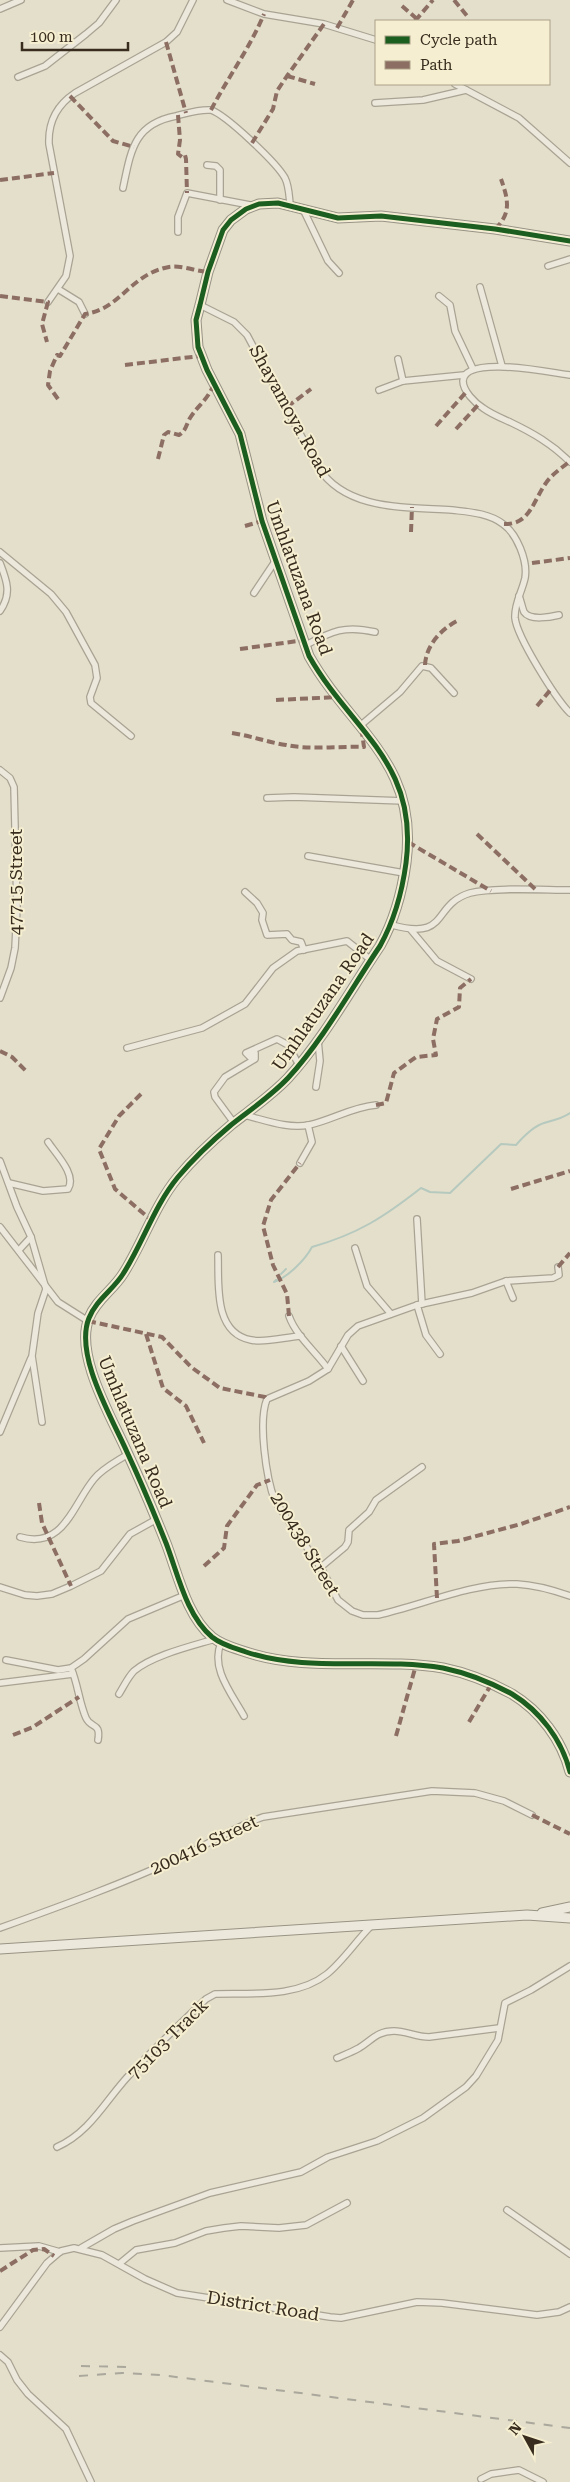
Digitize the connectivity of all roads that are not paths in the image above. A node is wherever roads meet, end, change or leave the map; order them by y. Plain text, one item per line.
1 (21, 0) edge
2 (116, 0) edge
3 (193, 0) edge
4 (227, 0) edge
5 (1, 9) edge
6 (375, 40) edge
7 (18, 77) dead end
8 (457, 85) edge
9 (466, 90) junction
10 (375, 103) dead end
11 (570, 163) edge
12 (207, 165) dead end
13 (123, 188) dead end
14 (220, 200) junction
15 (260, 204) junction
16 (290, 204) junction
17 (302, 208) junction
18 (178, 232) dead end
19 (570, 242) edge
20 (570, 259) edge
21 (548, 266) dead end
22 (339, 273) dead end
23 (480, 287) dead end
24 (58, 289) junction
25 (439, 296) dead end
26 (48, 302) dead end
27 (200, 305) junction
28 (85, 314) dead end
29 (398, 359) dead end
30 (502, 366) junction
31 (472, 369) junction
32 (464, 375) junction
33 (570, 375) edge
34 (403, 381) junction
35 (379, 390) dead end
36 (570, 461) edge
37 (0, 552) edge
38 (276, 560) junction
39 (0, 562) edge
40 (254, 594) dead end
41 (518, 596) junction
42 (0, 611) edge
43 (559, 615) dead end
44 (375, 632) dead end
45 (306, 645) junction
46 (454, 694) dead end
47 (570, 713) edge
48 (361, 725) junction
49 (131, 736) dead end
50 (0, 770) edge
51 (267, 798) dead end
52 (404, 801) junction
53 (308, 856) dead end
54 (404, 873) junction
55 (570, 890) edge
56 (245, 892) dead end
57 (392, 925) junction
58 (412, 930) junction
59 (304, 950) junction
60 (371, 960) junction
61 (471, 979) dead end
62 (0, 998) edge
63 (318, 1038) junction
64 (127, 1048) dead end
65 (299, 1065) junction
66 (316, 1086) dead end
67 (376, 1105) dead end
68 (244, 1115) junction
69 (234, 1123) junction
70 (308, 1125) junction
71 (48, 1142) dead end
72 (0, 1161) edge
73 (300, 1163) dead end
74 (9, 1183) junction
75 (416, 1219) dead end
76 (0, 1227) edge
77 (31, 1236) junction
78 (355, 1248) dead end
79 (19, 1250) junction
80 (218, 1255) dead end
81 (558, 1267) dead end
82 (506, 1281) junction
83 (46, 1288) junction
84 (513, 1298) dead end
85 (420, 1305) junction
86 (392, 1314) junction
87 (289, 1316) dead end
88 (88, 1321) junction
89 (301, 1336) junction
90 (341, 1346) junction
91 (440, 1354) dead end
92 (32, 1356) junction
93 (328, 1369) junction
94 (363, 1381) dead end
95 (42, 1422) dead end
96 (0, 1432) edge
97 (128, 1454) junction
98 (422, 1467) dead end
99 (157, 1519) junction
100 (20, 1537) dead end
101 (320, 1568) junction
102 (0, 1587) edge
103 (185, 1595) junction
104 (570, 1596) edge
105 (218, 1641) junction
106 (6, 1660) dead end
107 (72, 1671) junction
108 (0, 1683) edge
109 (119, 1694) dead end
110 (244, 1716) dead end
111 (98, 1740) dead end
112 (569, 1766) edge
113 (532, 1815) dead end
114 (570, 1907) edge
115 (537, 1914) junction
116 (570, 1918) edge
117 (371, 1926) junction
118 (0, 1928) edge
119 (0, 1949) edge
120 (570, 1966) edge
121 (499, 2028) junction
122 (337, 2058) dead end
123 (57, 2147) dead end
124 (348, 2203) dead end
125 (507, 2210) dead end
126 (0, 2248) edge
127 (81, 2248) junction
128 (60, 2252) junction
129 (570, 2254) edge
130 (118, 2264) junction
131 (570, 2307) edge
132 (0, 2327) edge
133 (0, 2355) edge
134 (481, 2478) dead end
135 (91, 2482) edge
136 (543, 2482) edge

1 - 5 street
2 - 7 street
3 - 24 street
4 - 6 street
8 - 9 street
9 - 10 street
9 - 11 street
12 - 14 street
13 - 16 street
14 - 15 street
14 - 18 street
15 - 16 street, Umhlatuzana Road
15 - 27 street, Umhlatuzana Road
16 - 17 street, Umhlatuzana Road
17 - 19 street, Umhlatuzana Road
17 - 22 street
20 - 21 street
23 - 30 street
24 - 26 street
24 - 28 street
25 - 31 street
27 - 38 street, Umhlatuzana Road
27 - 41 street, Shayamoya Road
29 - 34 street
30 - 31 street
30 - 33 street
31 - 32 street
32 - 34 street
32 - 36 street
34 - 35 street
37 - 49 street
38 - 40 street
38 - 45 street, Umhlatuzana Road
39 - 42 street
41 - 43 street
41 - 47 street, Shayamoya Road
44 - 45 street
45 - 48 street, Umhlatuzana Road
46 - 48 street
48 - 52 street, Umhlatuzana Road
50 - 62 street, 47715 Street
51 - 52 street
52 - 54 street, Umhlatuzana Road
53 - 54 street
54 - 57 street, Umhlatuzana Road
55 - 58 street
56 - 59 street
57 - 58 street
57 - 60 street, Umhlatuzana Road
58 - 61 street
59 - 60 street
59 - 64 street
60 - 63 street, Umhlatuzana Road
63 - 65 street, Umhlatuzana Road
63 - 66 street
65 - 68 street, Umhlatuzana Road
65 - 69 street
67 - 70 street
68 - 69 street, Umhlatuzana Road
68 - 70 street
69 - 88 street, Umhlatuzana Road
70 - 73 street
71 - 74 street
72 - 74 street
74 - 77 street
75 - 85 street
76 - 79 street
77 - 79 street
77 - 83 street
78 - 86 street
79 - 83 street
80 - 89 street
81 - 82 street
82 - 84 street
82 - 85 street
83 - 88 street
83 - 92 street
85 - 86 street
85 - 91 street
86 - 90 street
87 - 89 street
88 - 97 street, Umhlatuzana Road
89 - 93 street
90 - 93 street
90 - 94 street
92 - 95 street
92 - 96 street
93 - 101 street, 200438 Street
97 - 99 street, Umhlatuzana Road
97 - 100 street
98 - 101 street
99 - 102 street
99 - 103 street, Umhlatuzana Road
101 - 104 street, 200438 Street
103 - 105 street, Umhlatuzana Road
103 - 107 street
105 - 109 street
105 - 110 street
105 - 112 street
106 - 107 street
107 - 108 street
107 - 111 street
113 - 118 street, 200416 Street
114 - 115 street
115 - 116 street
115 - 117 street
117 - 119 street
117 - 123 street, 75103 Track
120 - 121 street
121 - 122 street
121 - 127 street
124 - 130 street
125 - 129 street
126 - 128 street
127 - 128 street
127 - 130 street, District Road
128 - 132 street
130 - 131 street, District Road
133 - 135 street
134 - 136 street

